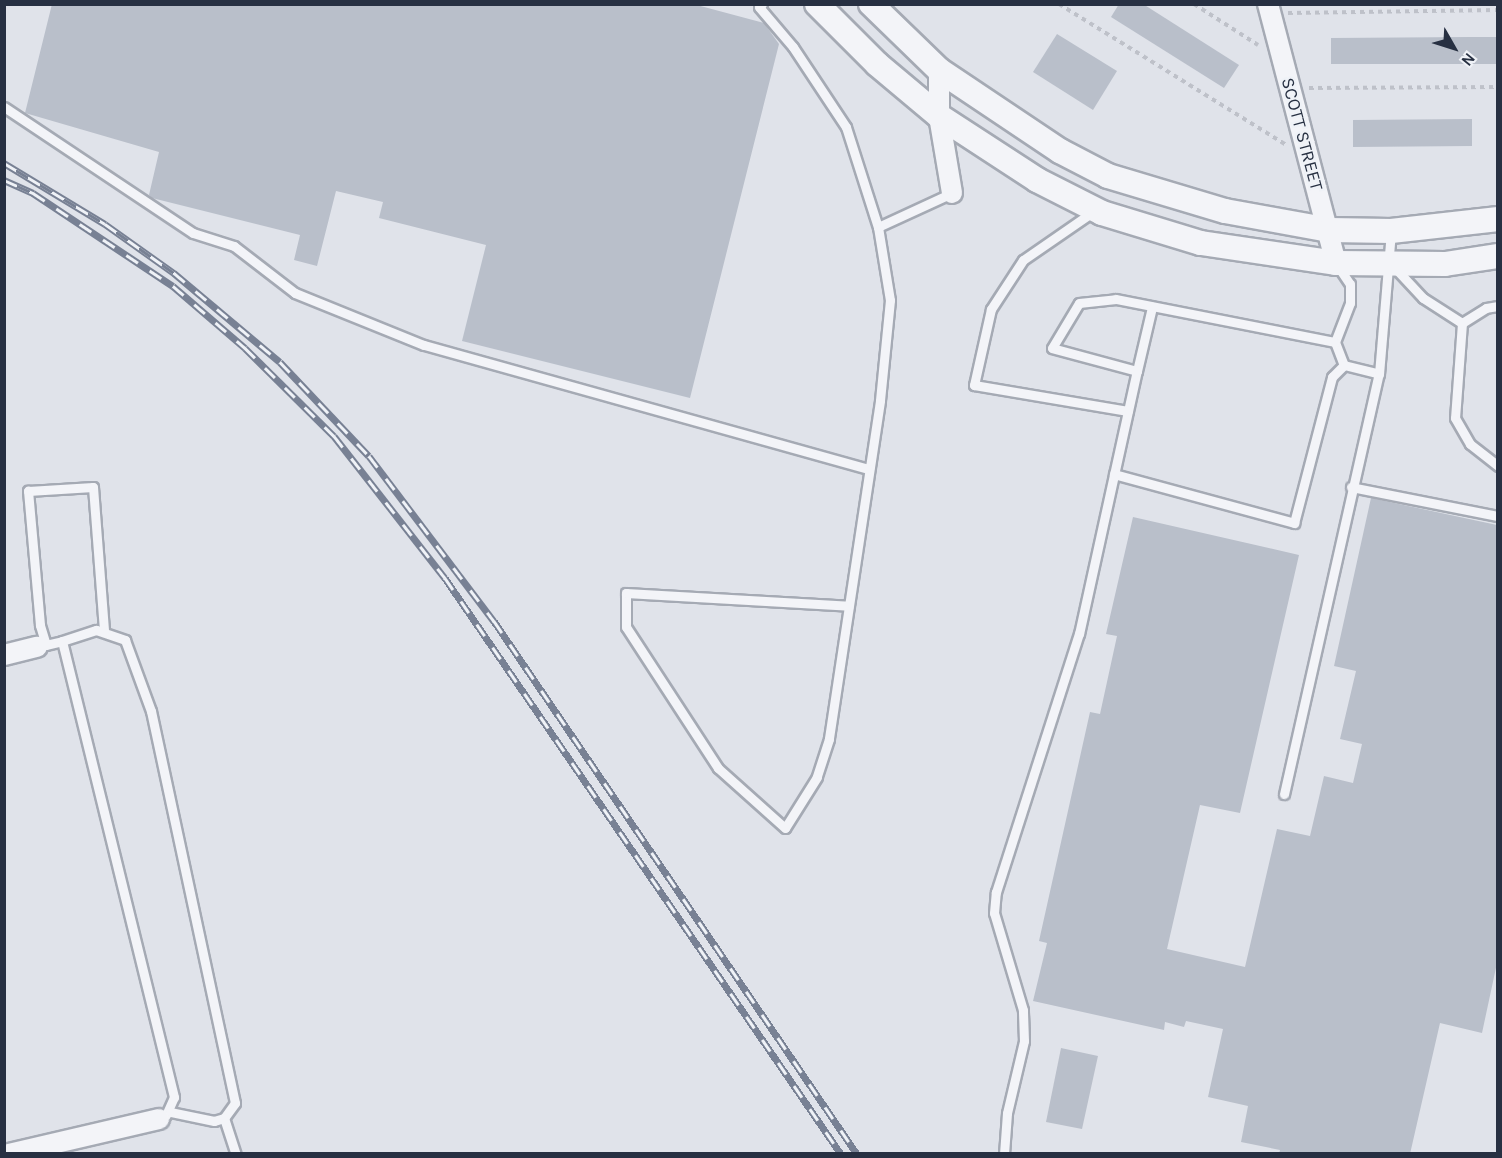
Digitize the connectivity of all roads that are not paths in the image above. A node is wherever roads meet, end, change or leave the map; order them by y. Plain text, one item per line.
1 (817, 4) edge
2 (871, 4) edge
3 (759, 5) edge
4 (1269, 9) edge
5 (939, 70) junction
6 (4, 107) edge
7 (939, 116) junction
8 (952, 192) joint
9 (1096, 210) junction
10 (1497, 219) edge
11 (878, 227) junction
12 (1330, 230) junction
13 (1391, 231) junction
14 (1497, 256) edge
15 (1336, 263) junction
16 (1390, 263) junction
17 (1497, 306) edge
18 (1152, 307) junction
19 (1462, 323) junction
20 (1335, 342) junction
21 (1344, 365) junction
22 (1137, 371) junction
23 (1379, 374) junction
24 (1128, 411) junction
25 (1497, 466) edge
26 (869, 469) junction
27 (1114, 474) junction
28 (1352, 487) junction
29 (1497, 516) edge
30 (849, 606) junction
31 (104, 631) junction
32 (62, 641) junction
33 (42, 646) junction
34 (4, 655) edge
35 (1284, 794) dead end
36 (164, 1115) junction
37 (224, 1119) junction
38 (9, 1154) edge
39 (236, 1154) edge
40 (1004, 1154) edge

1 - 7 street
2 - 5 street
3 - 11 lane
4 - 12 street, SCOTT STREET
5 - 7 street
5 - 12 street
6 - 26 lane
7 - 8 street
7 - 9 street
8 - 11 lane
9 - 15 street
9 - 24 lane
10 - 13 street
11 - 26 lane
12 - 13 street
12 - 15 street, SCOTT STREET
13 - 16 lane
14 - 16 street
15 - 16 street
15 - 20 lane
16 - 19 lane
16 - 23 lane
17 - 19 lane
18 - 20 lane
18 - 22 lane
18 - 22 lane
19 - 25 lane
20 - 21 lane
21 - 23 lane
21 - 27 lane
22 - 24 lane
23 - 28 lane
24 - 27 lane
26 - 30 lane
27 - 40 lane
28 - 29 lane
28 - 35 lane
30 - 30 lane
31 - 32 lane
31 - 33 lane
31 - 37 lane
32 - 33 lane
32 - 36 lane
33 - 34 street
36 - 37 lane
36 - 38 street
37 - 39 lane

